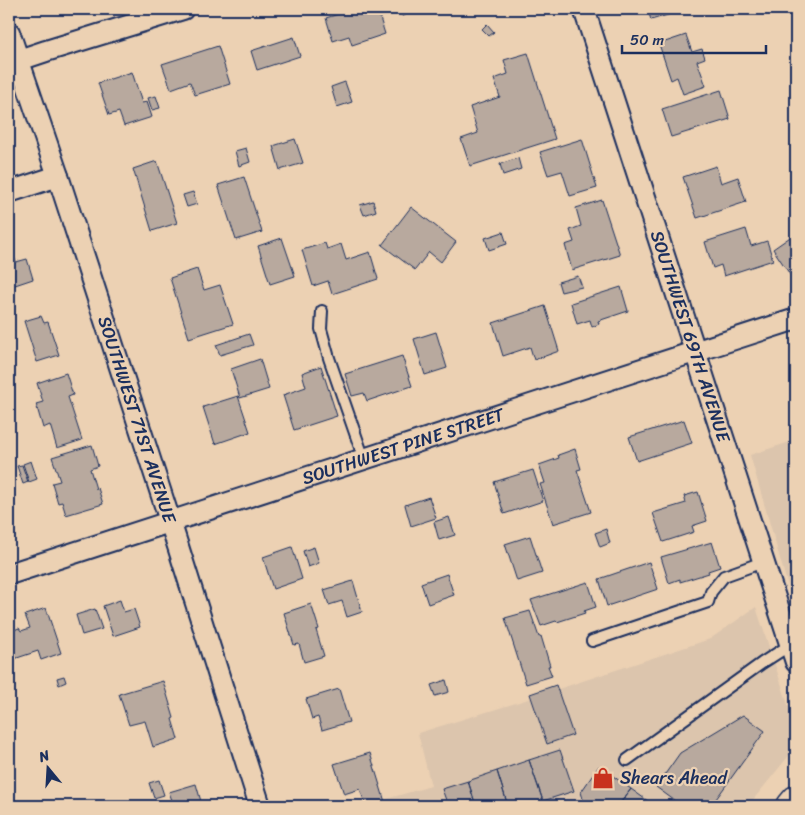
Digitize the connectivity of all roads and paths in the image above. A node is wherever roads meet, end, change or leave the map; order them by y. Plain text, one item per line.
1 (183, 9) edge
2 (584, 9) edge
3 (13, 48) edge
4 (58, 176) junction
5 (9, 192) edge
6 (322, 311) dead end
7 (796, 319) edge
8 (696, 351) junction
9 (364, 459) junction
10 (170, 521) junction
11 (763, 562) junction
12 (9, 574) edge
13 (592, 641) dead end
14 (793, 653) edge
15 (626, 760) dead end
16 (796, 800) edge
17 (260, 806) edge
18 (791, 806) edge

1 - 3 street
2 - 8 street, SOUTHWEST 69TH AVENUE
3 - 4 street, SOUTHWEST 71ST AVENUE
4 - 5 street
4 - 10 street, SOUTHWEST 71ST AVENUE
6 - 9 lane
7 - 8 street, SOUTHWEST PINE STREET
8 - 9 street, SOUTHWEST PINE STREET
8 - 11 street, SOUTHWEST 69TH AVENUE
9 - 10 street, SOUTHWEST PINE STREET
10 - 12 street, SOUTHWEST PINE STREET
10 - 17 street, SOUTHWEST 71ST AVENUE
11 - 13 lane
11 - 14 street, SOUTHWEST 69TH AVENUE
14 - 15 lane
16 - 18 highway

